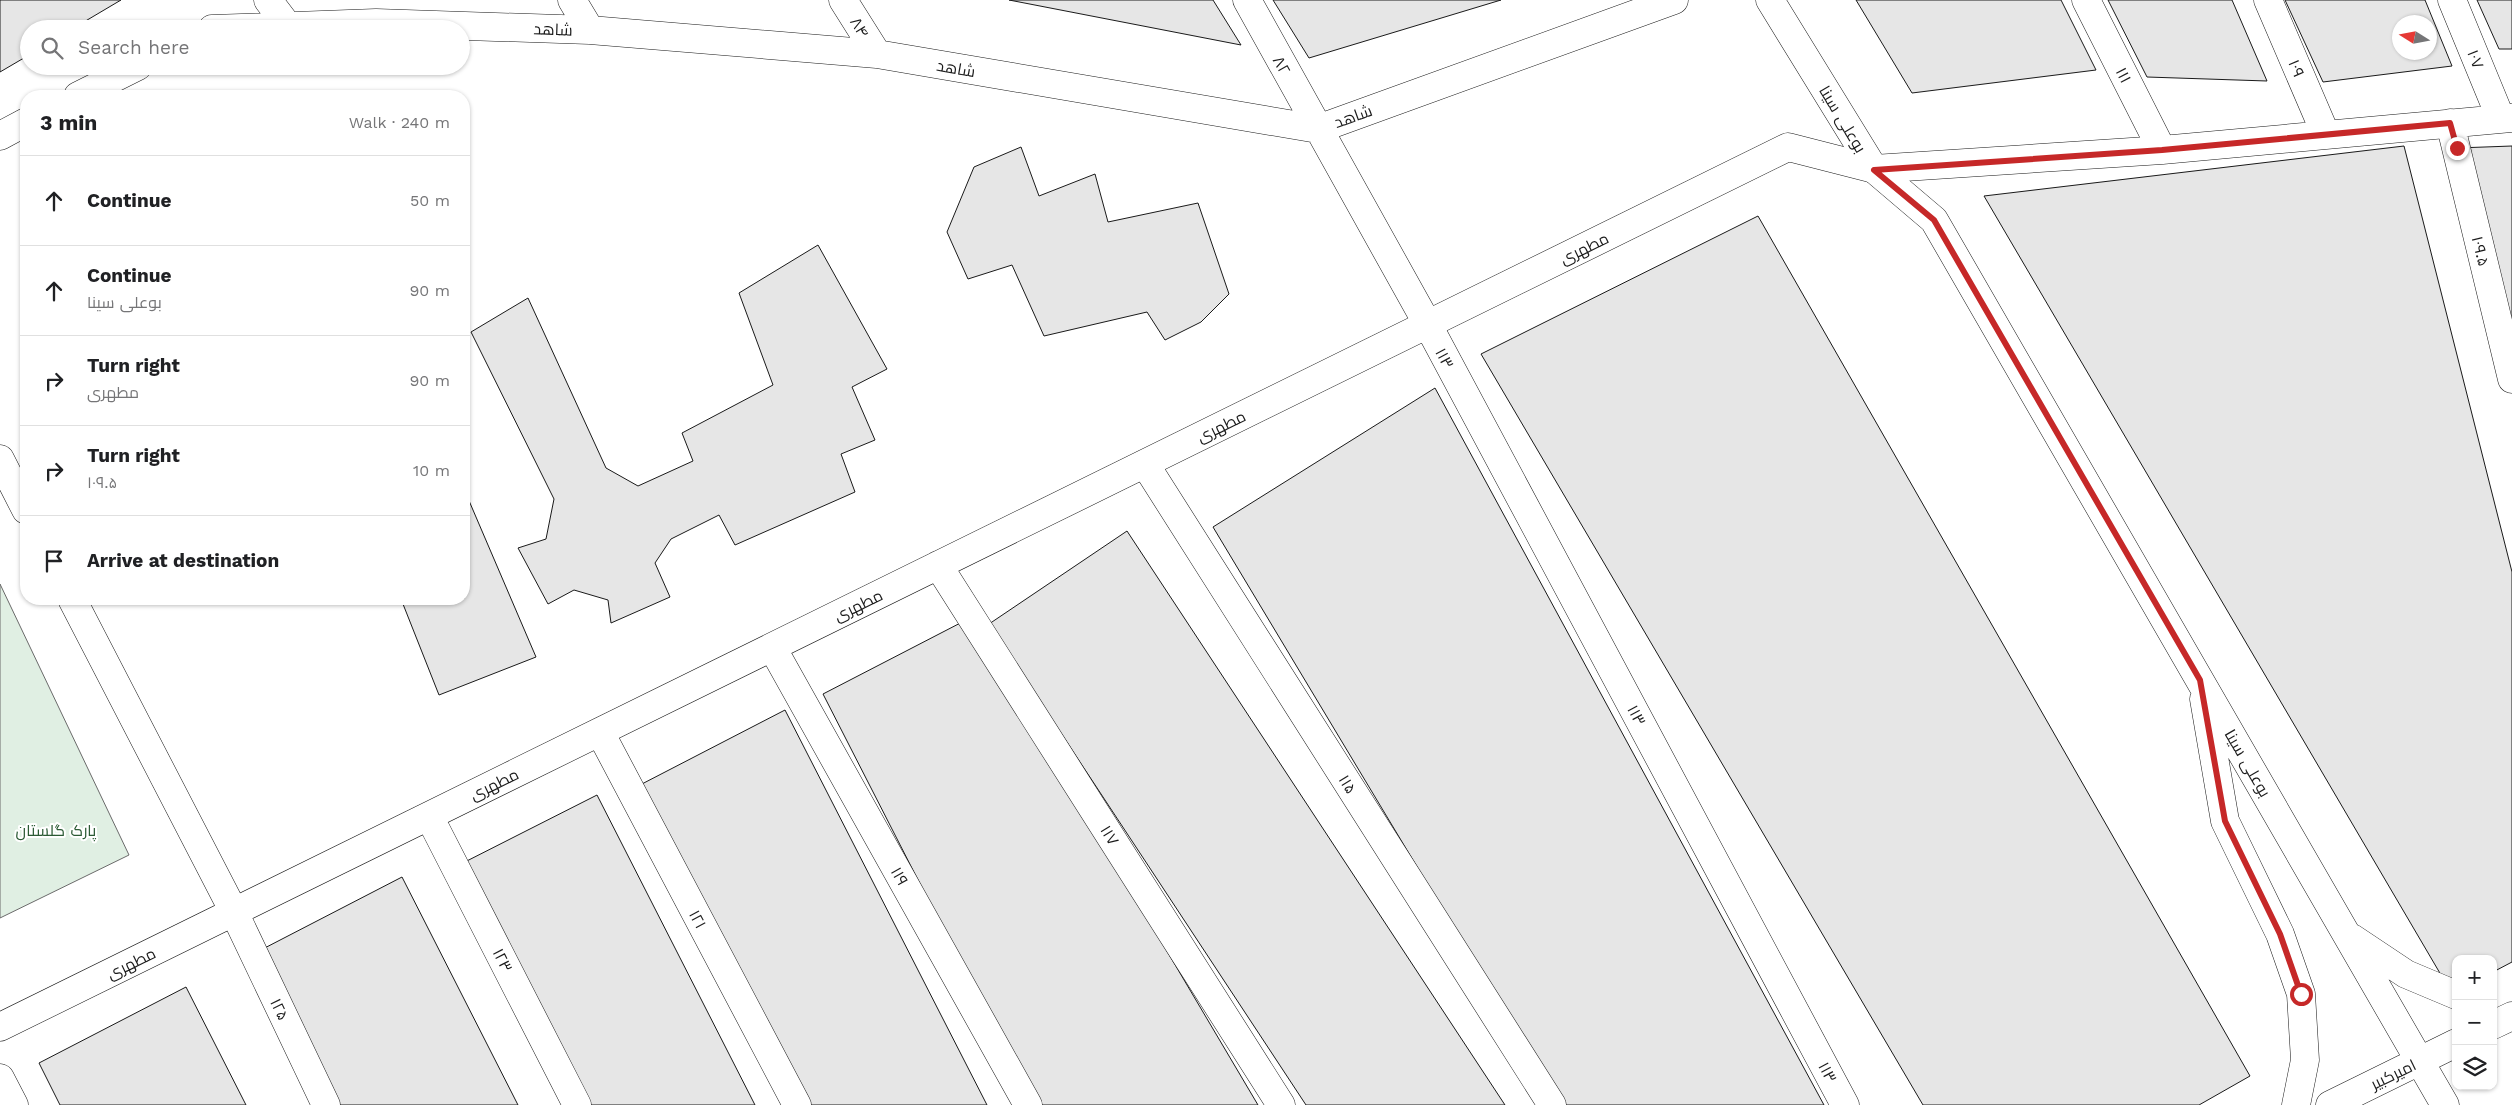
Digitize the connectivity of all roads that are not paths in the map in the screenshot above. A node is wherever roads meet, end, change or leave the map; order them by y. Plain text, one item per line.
1 (268, 0) edge
2 (572, 0) edge
3 (843, 0) edge
4 (1247, 0) edge
5 (1674, 0) edge
6 (1770, 0) edge
7 (2086, 0) edge
8 (2268, 0) edge
9 (2452, 0) edge
10 (283, 20) edge
11 (470, 26) edge
12 (590, 30) junction
13 (877, 54) junction
14 (120, 75) edge
15 (90, 90) edge
16 (2506, 118) edge
17 (2450, 123) junction
18 (20, 125) edge
19 (1318, 129) junction
20 (2326, 135) junction
21 (0, 136) edge
22 (2162, 150) junction
23 (1874, 170) junction
24 (1428, 325) junction
25 (2512, 379) edge
26 (0, 459) edge
27 (1145, 464) junction
28 (20, 498) edge
29 (938, 566) junction
30 (75, 605) edge
31 (772, 647) junction
32 (2200, 680) junction
33 (600, 732) junction
34 (429, 816) junction
35 (234, 912) junction
36 (2347, 934) junction
37 (2452, 993) edge
38 (2497, 1003) edge
39 (2512, 1004) edge
40 (2512, 1016) edge
41 (2497, 1023) edge
42 (0, 1027) edge
43 (2452, 1045) edge
44 (2420, 1060) junction
45 (0, 1078) edge
46 (14, 1105) edge
47 (326, 1105) edge
48 (577, 1105) edge
49 (797, 1105) edge
50 (1028, 1105) edge
51 (1281, 1105) edge
52 (1552, 1105) edge
53 (1846, 1105) edge
54 (2296, 1105) edge
55 (2330, 1105) edge
56 (2445, 1105) edge

1 - 10 street
2 - 12 street
3 - 13 street, ۸۴
4 - 19 street, ۸۲
5 - 19 street, شاهد
6 - 23 street, بوعلی سینا
7 - 22 street, ۱۱۱
8 - 20 street, ۱۰۹
9 - 16 street, ۱۰۷
11 - 12 street, شاهد
12 - 13 street, شاهد
13 - 19 street, شاهد
14 - 15 street
16 - 17 street, مطهری
17 - 20 street, مطهری
17 - 25 street, ۱۰۹.۵
18 - 21 street
19 - 24 street, ۸۲
20 - 22 street, مطهری
22 - 23 street, مطهری
23 - 24 street, مطهری
23 - 32 street, بوعلی سینا
24 - 27 street, مطهری
24 - 53 street, ۱۱۳
26 - 28 street
27 - 29 street, مطهری
27 - 52 street, ۱۱۵
29 - 31 street, مطهری
29 - 51 street, ۱۱۷
30 - 35 street, ۱۲۵
31 - 33 street, مطهری
31 - 50 street, ۱۱۹
32 - 36 street, بوعلی سینا
32 - 54 street
33 - 34 street, مطهری
33 - 49 street, ۱۲۱
34 - 35 street, مطهری
34 - 48 street, ۱۲۳
35 - 42 street, مطهری
35 - 47 street, ۱۲۵
36 - 37 street
36 - 44 street, بوعلی سینا
38 - 39 street
40 - 41 street
43 - 44 street, امیرکبیر
44 - 55 street, امیرکبیر
44 - 56 street, بوعلی سینا
45 - 46 street

